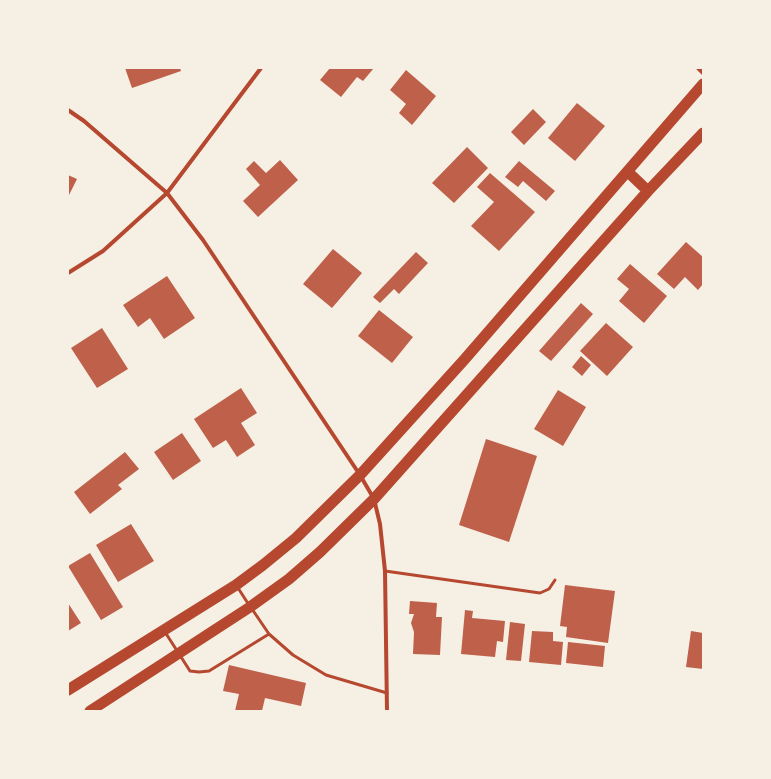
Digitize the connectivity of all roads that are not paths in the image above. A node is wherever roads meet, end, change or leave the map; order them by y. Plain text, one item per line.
1 (261, 68) edge
2 (698, 68) edge
3 (703, 73) edge
4 (703, 84) edge
5 (68, 110) edge
6 (703, 133) edge
7 (628, 172) junction
8 (648, 191) junction
9 (167, 192) junction
10 (68, 273) edge
11 (360, 475) junction
12 (374, 499) junction
13 (385, 571) junction
14 (555, 580) dead end
15 (236, 585) junction
16 (250, 607) junction
17 (164, 630) junction
18 (269, 634) junction
19 (178, 653) junction
20 (68, 690) edge
21 (387, 693) junction
22 (90, 711) edge
23 (387, 711) edge

1 - 9 street
2 - 3 street
4 - 7 highway
5 - 9 street
6 - 8 highway
7 - 8 highway
7 - 11 highway
8 - 12 highway
9 - 10 street
9 - 11 street
11 - 12 street
11 - 15 highway
12 - 13 street
12 - 16 highway
13 - 14 lane
13 - 21 street
15 - 16 lane
15 - 17 highway
16 - 18 lane
16 - 19 highway
17 - 19 lane
17 - 20 highway
18 - 19 lane
18 - 21 lane
19 - 22 highway
21 - 23 street

